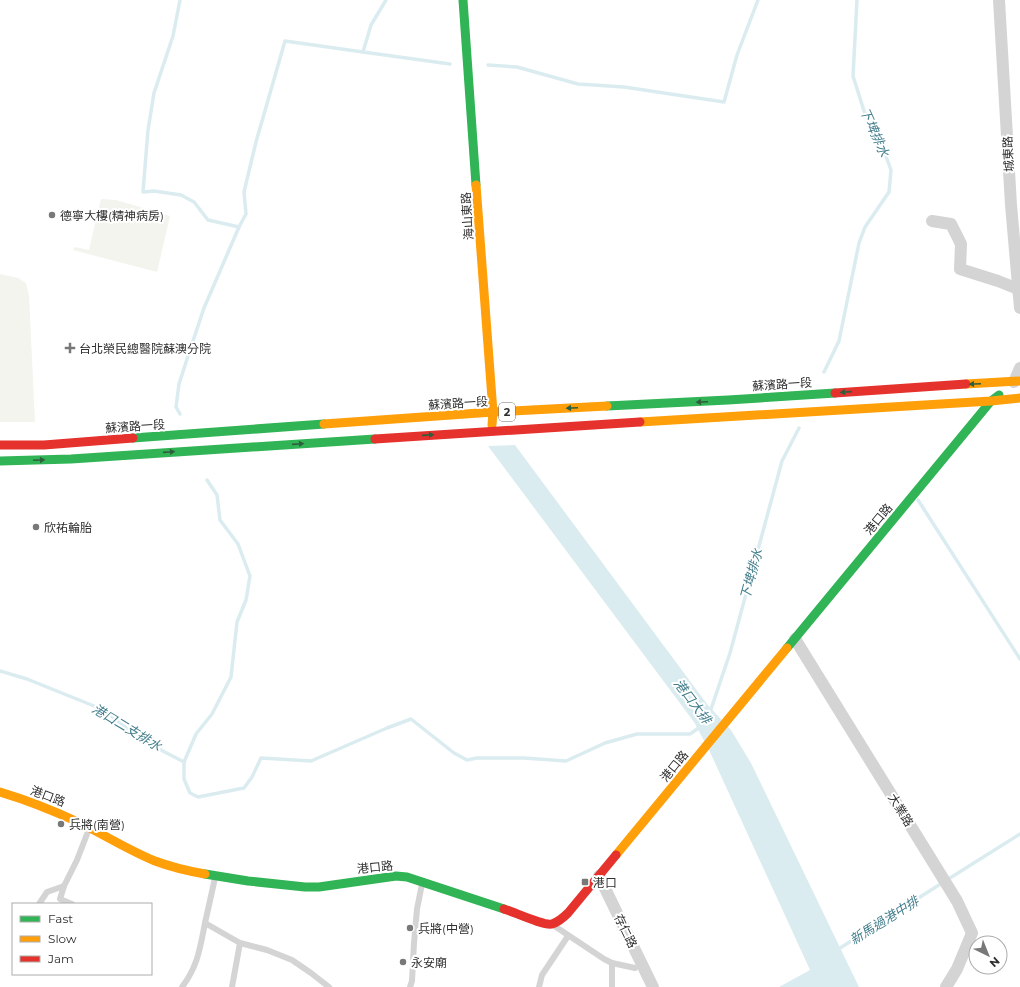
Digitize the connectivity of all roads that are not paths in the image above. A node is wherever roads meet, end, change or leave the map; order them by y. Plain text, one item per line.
1 (463, 0) edge
2 (999, 0) edge
3 (1016, 205) edge
4 (932, 221) dead end
5 (1018, 289) junction
6 (1020, 308) edge
7 (1020, 368) edge
8 (1018, 379) edge
9 (1020, 398) edge
10 (728, 400) junction
11 (991, 401) junction
12 (493, 412) junction
13 (730, 417) junction
14 (492, 431) junction
15 (0, 446) edge
16 (0, 461) edge
17 (795, 639) junction
18 (0, 792) edge
19 (90, 827) junction
20 (599, 876) junction
21 (215, 877) junction
22 (423, 882) junction
23 (64, 886) junction
24 (47, 892) junction
25 (60, 899) junction
26 (39, 903) edge
27 (70, 903) edge
28 (204, 923) junction
29 (552, 924) junction
30 (568, 936) junction
31 (240, 943) junction
32 (612, 962) junction
33 (639, 968) junction
34 (408, 986) edge
35 (182, 987) edge
36 (232, 987) edge
37 (329, 987) edge
38 (539, 987) edge
39 (612, 987) edge
40 (653, 987) edge
41 (946, 987) edge

1 - 12 main road, 海山東路
2 - 3 street, 城東路
3 - 5 street, 城東路
4 - 5 street
5 - 6 street, 城東路
7 - 8 street
8 -> 10 main road, 蘇濱路一段 / 2
8 - 11 main road, 港口路
9 - 11 main road, 2
10 -> 12 main road, 蘇濱路一段 / 2
10 - 13 main road
11 - 13 main road, 2
11 - 17 main road, 港口路
12 - 14 main road, 海山東路
12 - 15 main road, 蘇濱路一段 / 2
13 - 14 main road, 2
16 -> 14 main road, 2
17 - 20 main road, 港口路
17 - 41 street, 大業路
18 - 19 main road, 港口路
19 - 21 main road, 港口路
19 - 23 lane
20 - 29 main road, 港口路
20 - 33 street, 存仁路
21 - 22 main road, 港口路
21 - 28 lane
22 - 29 main road, 港口路
22 - 34 lane
23 - 24 lane
23 - 25 lane
24 - 25 lane
24 - 26 lane
25 - 27 lane
28 - 31 lane
28 - 35 lane
29 - 30 lane
30 - 32 lane
30 - 38 lane
31 - 36 lane
31 - 37 lane
32 - 33 lane
32 - 39 lane
33 - 40 street, 存仁路

